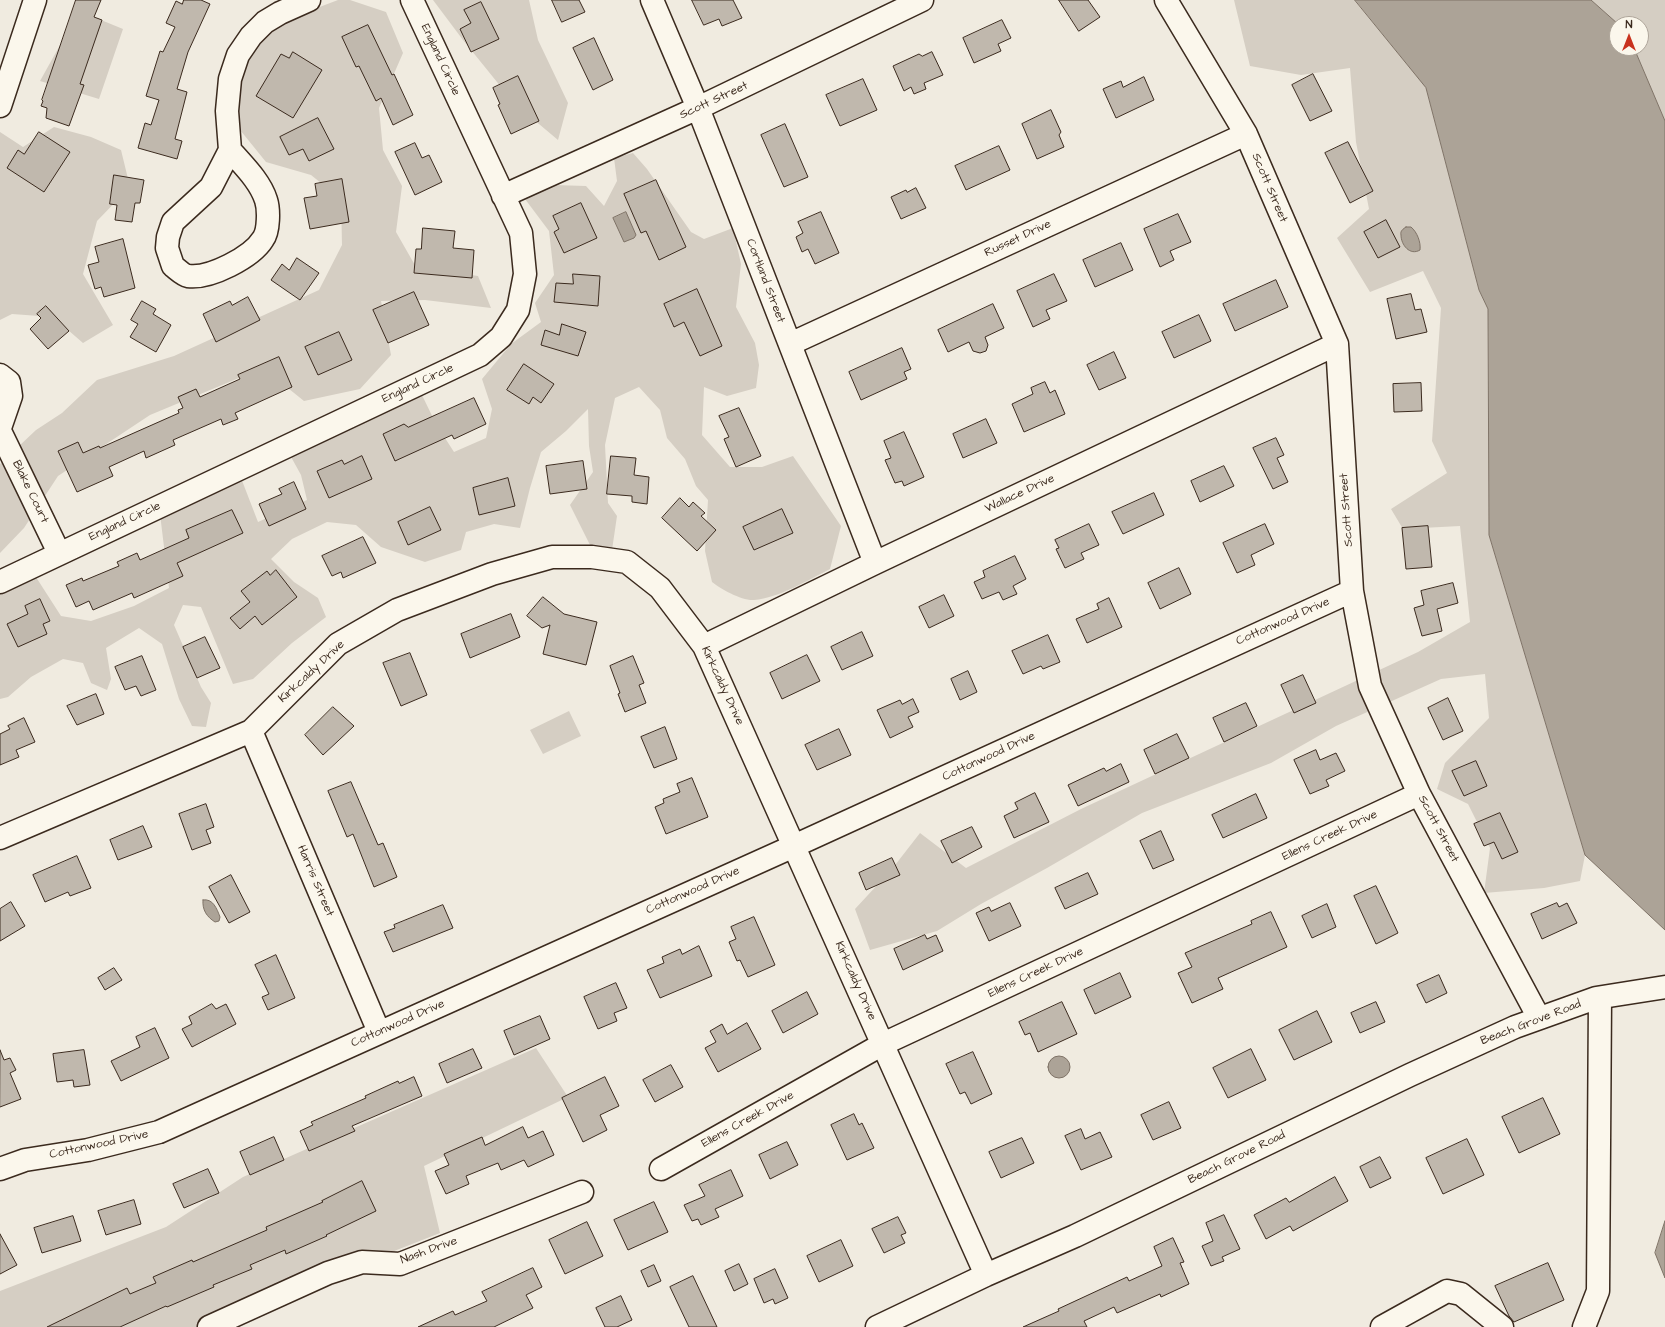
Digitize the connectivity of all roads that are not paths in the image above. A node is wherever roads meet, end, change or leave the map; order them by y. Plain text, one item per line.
1 (35, 0) edge
2 (309, 0) edge
3 (412, 0) edge
4 (652, 0) edge
5 (922, 0) edge
6 (1166, 0) edge
7 (0, 106) edge
8 (698, 108) junction
9 (1246, 134) junction
10 (230, 150) junction
11 (503, 196) junction
12 (790, 344) junction
13 (1337, 344) junction
14 (0, 375) edge
15 (0, 430) edge
16 (59, 553) junction
17 (875, 563) junction
18 (0, 582) edge
19 (1352, 591) junction
20 (704, 646) junction
21 (251, 731) junction
22 (1419, 794) junction
23 (0, 838) edge
24 (794, 846) junction
25 (1665, 987) edge
26 (1600, 998) junction
27 (1539, 1018) junction
28 (379, 1032) junction
29 (883, 1044) junction
30 (25, 1160) junction
31 (0, 1161) edge
32 (0, 1169) edge
33 (662, 1169) dead end
34 (582, 1192) dead end
35 (986, 1275) junction
36 (209, 1327) edge
37 (877, 1327) edge
38 (1382, 1327) edge
39 (1502, 1327) edge
40 (1584, 1327) edge

1 - 7 street
2 - 10 street
3 - 11 street, England Circle
4 - 8 street, Cortland Street
5 - 8 street, Scott Street
6 - 9 street, Scott Street
8 - 11 street, Scott Street
8 - 12 street, Cortland Street
9 - 12 street, Russet Drive
9 - 13 street, Scott Street
10 - 10 street
11 - 16 street, England Circle
12 - 17 street, Cortland Street
13 - 17 street, Wallace Drive
13 - 19 street, Scott Street
14 - 15 street, Blake Court
15 - 16 street, Blake Court
16 - 18 street, England Circle
17 - 20 street, Wallace Drive
19 - 22 street, Scott Street
19 - 24 street, Cottonwood Drive
20 - 21 street, Kirkcaldy Drive
20 - 24 street, Kirkcaldy Drive
21 - 23 street, Kirkcaldy Drive
21 - 28 street, Harris Street
22 - 27 street, Scott Street
22 - 29 street, Ellens Creek Drive
24 - 28 street, Cottonwood Drive
24 - 29 street, Kirkcaldy Drive
25 - 26 street, Beach Grove Road
26 - 27 street, Beach Grove Road
26 - 40 street, Beach Grove Road
27 - 35 street, Beach Grove Road
28 - 30 street, Cottonwood Drive
29 - 33 street, Ellens Creek Drive
29 - 35 street, Kirkcaldy Drive
30 - 31 street, Cottonwood Drive
30 - 32 street, Cottonwood Drive
34 - 36 street, Nash Drive
35 - 37 street, Beach Grove Road
38 - 39 street

